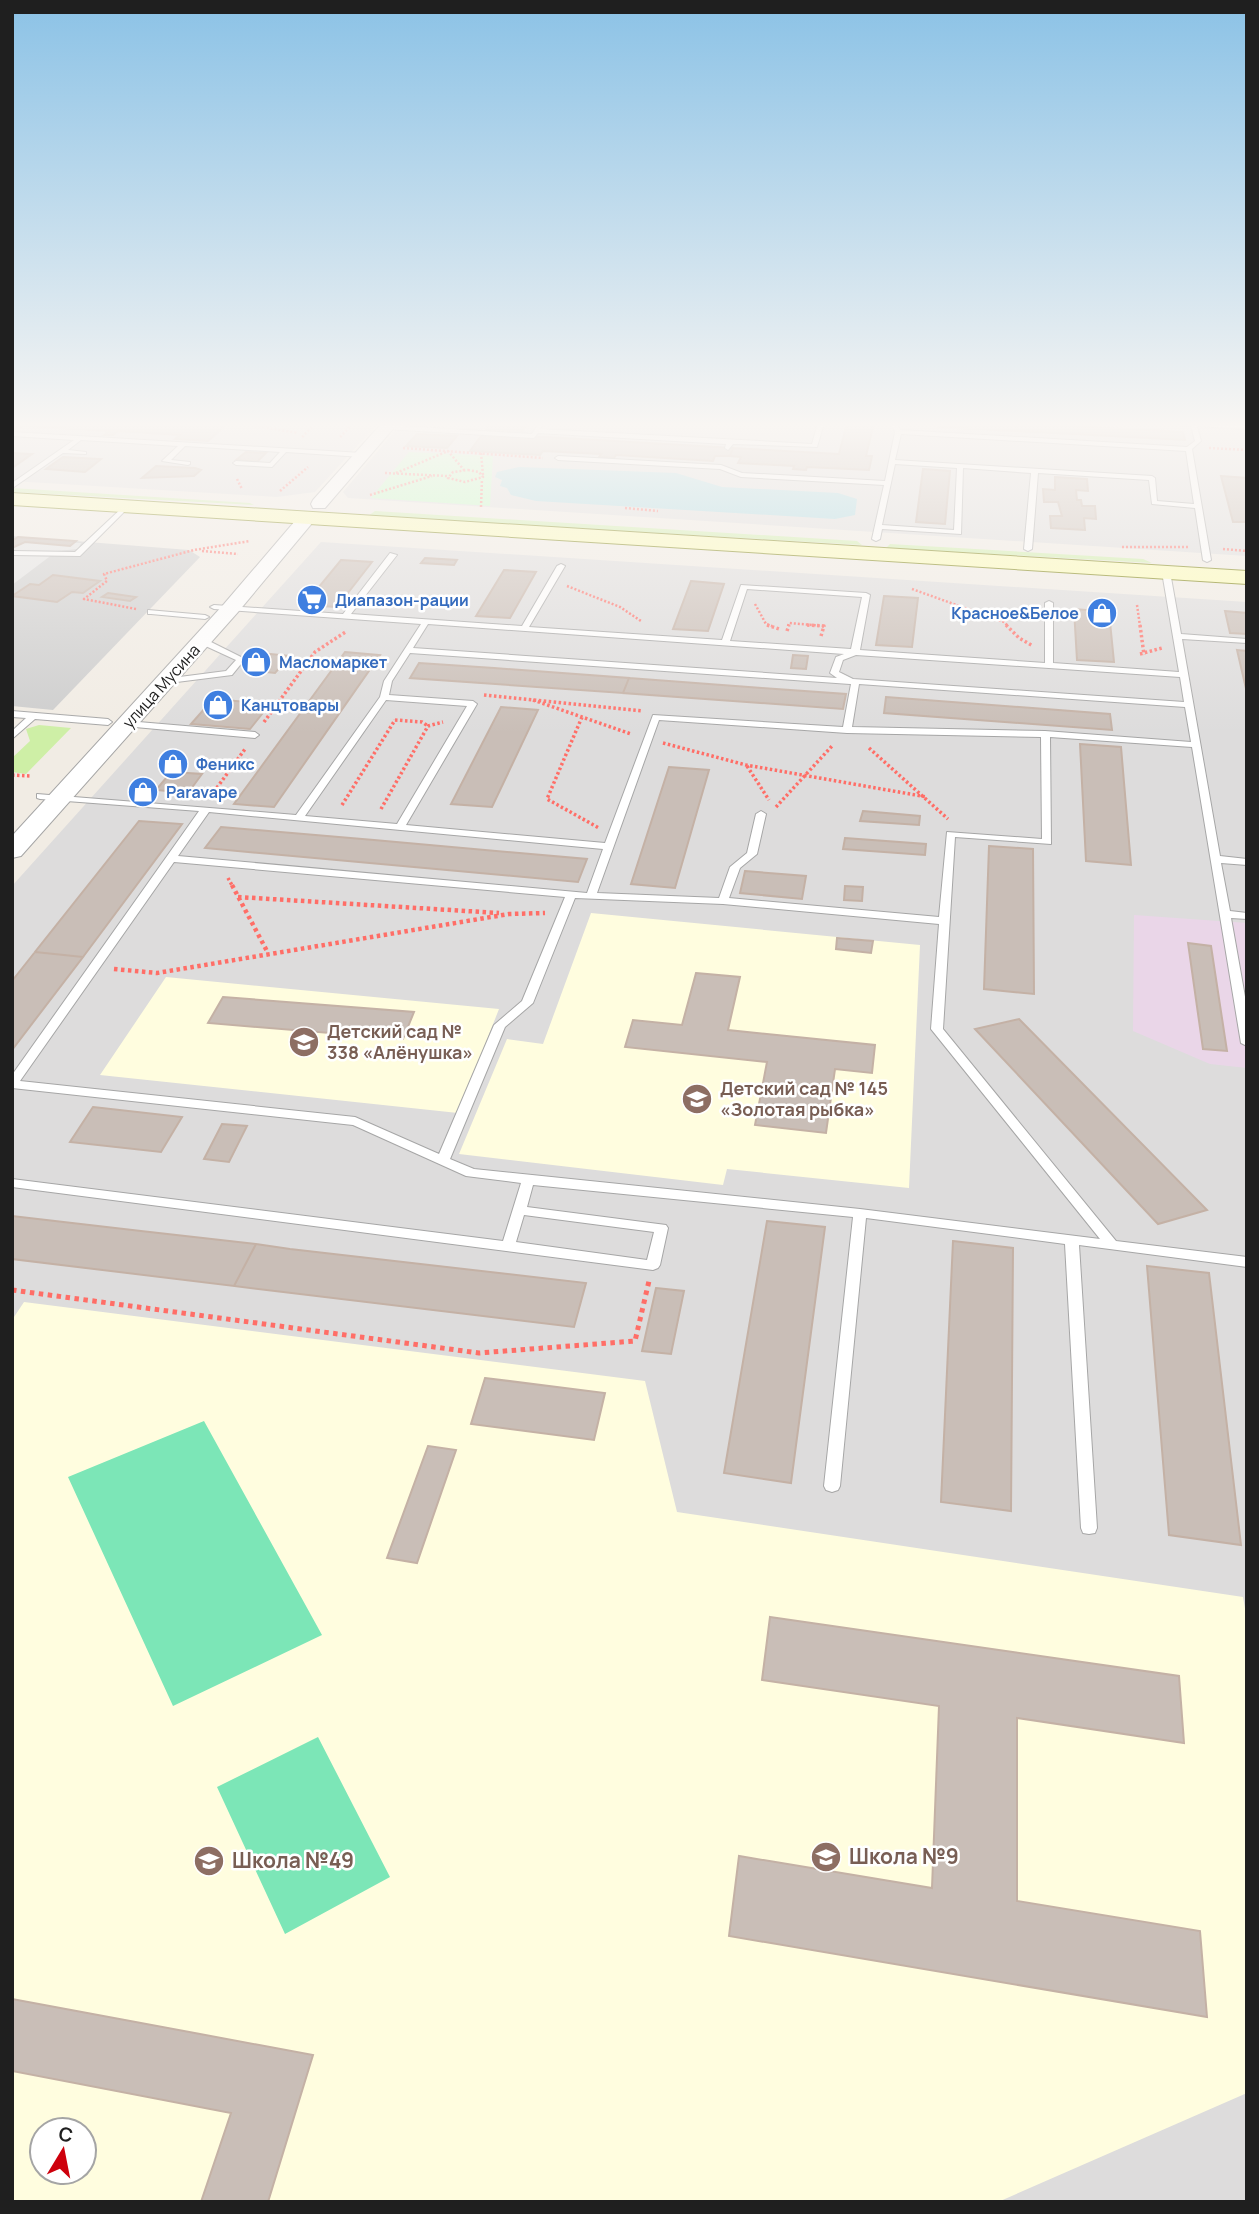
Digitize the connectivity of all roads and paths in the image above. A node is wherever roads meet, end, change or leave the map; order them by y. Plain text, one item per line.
1 (105, 526) edge
2 (294, 526) edge
3 (482, 526) edge
4 (699, 526) edge
5 (879, 526) edge
6 (958, 526) edge
7 (1030, 526) edge
8 (1202, 526) edge
9 (876, 540) junction
10 (250, 541) dead end
11 (1028, 549) junction
12 (194, 550) junction
13 (12, 554) edge
14 (238, 554) dead end
15 (393, 555) dead end
16 (1208, 560) junction
17 (1247, 562) edge
18 (1164, 565) junction
19 (561, 566) dead end
20 (1247, 578) edge
21 (550, 580) junction
22 (912, 589) dead end
23 (1049, 603) dead end
24 (1137, 605) dead end
25 (217, 611) junction
26 (151, 612) joint
27 (345, 616) junction
28 (358, 617) junction
29 (426, 622) junction
30 (524, 628) junction
31 (786, 632) dead end
32 (1176, 636) junction
33 (668, 639) junction
34 (202, 640) junction
35 (1247, 641) edge
36 (725, 643) junction
37 (818, 645) dead end
38 (409, 650) junction
39 (855, 652) junction
40 (1049, 654) junction
41 (1049, 666) junction
42 (1147, 673) junction
43 (1182, 675) junction
44 (164, 682) junction
45 (855, 683) junction
46 (478, 694) dead end
47 (384, 697) junction
48 (533, 700) junction
49 (1187, 705) junction
50 (12, 714) edge
51 (467, 714) junction
52 (34, 715) junction
53 (582, 717) junction
54 (656, 717) junction
55 (369, 718) junction
56 (395, 720) junction
57 (117, 723) junction
58 (428, 726) junction
59 (847, 730) junction
60 (1045, 734) junction
61 (255, 735) junction
62 (12, 736) edge
63 (648, 739) junction
64 (1195, 746) junction
65 (746, 765) junction
66 (12, 775) edge
67 (31, 776) dead end
68 (805, 776) junction
69 (50, 797) junction
70 (927, 797) junction
71 (775, 808) junction
72 (206, 809) junction
73 (761, 814) joint
74 (299, 818) junction
75 (332, 821) junction
76 (372, 825) junction
77 (12, 826) edge
78 (400, 827) junction
79 (611, 834) junction
80 (950, 834) junction
81 (607, 846) junction
82 (12, 851) edge
83 (172, 859) junction
84 (1216, 859) junction
85 (198, 861) junction
86 (1247, 862) edge
87 (571, 894) junction
88 (592, 896) junction
89 (238, 897) junction
90 (723, 901) junction
91 (563, 913) junction
92 (509, 914) junction
93 (1227, 914) junction
94 (1247, 916) edge
95 (943, 921) junction
96 (268, 953) junction
97 (96, 967) junction
98 (1247, 1043) edge
99 (13, 1084) edge
100 (443, 1160) junction
101 (528, 1180) junction
102 (12, 1183) edge
103 (519, 1210) junction
104 (860, 1213) junction
105 (1072, 1240) junction
106 (1112, 1245) junction
107 (508, 1246) junction
108 (1247, 1262) edge
109 (653, 1265) junction
110 (12, 1290) edge
111 (832, 1486) dead end
112 (1089, 1528) dead end

1 - 13 lane
2 - 25 street, улица Мусина
3 - 9 main road
4 - 9 main road
5 - 9 lane
6 - 9 lane
7 - 11 lane
8 - 16 lane
9 - 11 main road
9 - 18 main road
10 - 12 path
11 - 18 main road
12 - 14 path
12 - 26 path
15 - 27 lane
16 - 17 main road
16 - 18 main road
18 - 20 main road
18 - 32 lane
19 - 21 lane
21 - 30 lane
21 - 33 path
22 - 40 path
23 - 40 lane
24 - 42 path
25 - 26 lane
25 - 27 lane
25 - 34 street, улица Мусина
25 - 57 street, улица Мусина
27 - 28 lane
28 - 29 lane
28 - 61 path
29 - 30 lane
29 - 38 lane
30 - 33 lane
31 - 37 path
32 - 35 lane
32 - 43 lane
33 - 36 lane
34 - 44 street, улица Мусина
34 - 44 lane
36 - 39 lane
36 - 39 lane
38 - 45 lane
38 - 47 lane
39 - 41 lane
39 - 45 lane
40 - 41 lane
41 - 42 lane
42 - 43 lane
43 - 49 lane
44 - 57 street, улица Мусина
45 - 49 lane
45 - 59 lane
46 - 48 path
47 - 51 lane
47 - 55 lane
48 - 53 path
48 - 54 path
49 - 64 lane
50 - 52 lane
51 - 58 path
51 - 78 lane
52 - 57 lane
52 - 62 lane
53 - 63 path
53 - 79 path
54 - 59 lane
54 - 63 lane
55 - 56 path
55 - 74 lane
56 - 58 path
56 - 75 path
57 - 61 lane
57 - 69 street, улица Мусина
58 - 76 path
59 - 60 lane
59 - 68 path
59 - 70 path
60 - 64 lane
60 - 80 lane
61 - 72 path
63 - 65 path
63 - 79 lane
64 - 84 lane
65 - 68 path
65 - 71 path
66 - 67 path
68 - 70 path
68 - 71 path
69 - 72 lane
69 - 77 street, улица Мусина
69 - 82 street, улица Мусина
70 - 80 path
71 - 73 path
72 - 74 lane
72 - 83 lane
73 - 90 lane
74 - 75 lane
75 - 76 lane
76 - 78 lane
78 - 81 lane
79 - 81 lane
80 - 95 lane
81 - 88 lane
83 - 85 lane
83 - 97 lane
84 - 86 lane
84 - 93 lane
85 - 87 lane
85 - 89 path
87 - 88 lane
87 - 91 lane
88 - 90 lane
89 - 92 path
89 - 96 path
90 - 95 lane
91 - 92 path
91 - 100 lane
92 - 96 path
93 - 94 lane
93 - 98 lane
95 - 106 lane
96 - 97 path
97 - 99 lane
99 - 100 lane
100 - 101 lane
101 - 103 lane
101 - 104 lane
102 - 107 lane
103 - 107 lane
103 - 109 lane
104 - 105 lane
104 - 111 lane
105 - 106 lane
105 - 112 lane
106 - 108 lane
107 - 109 lane
109 - 110 path

